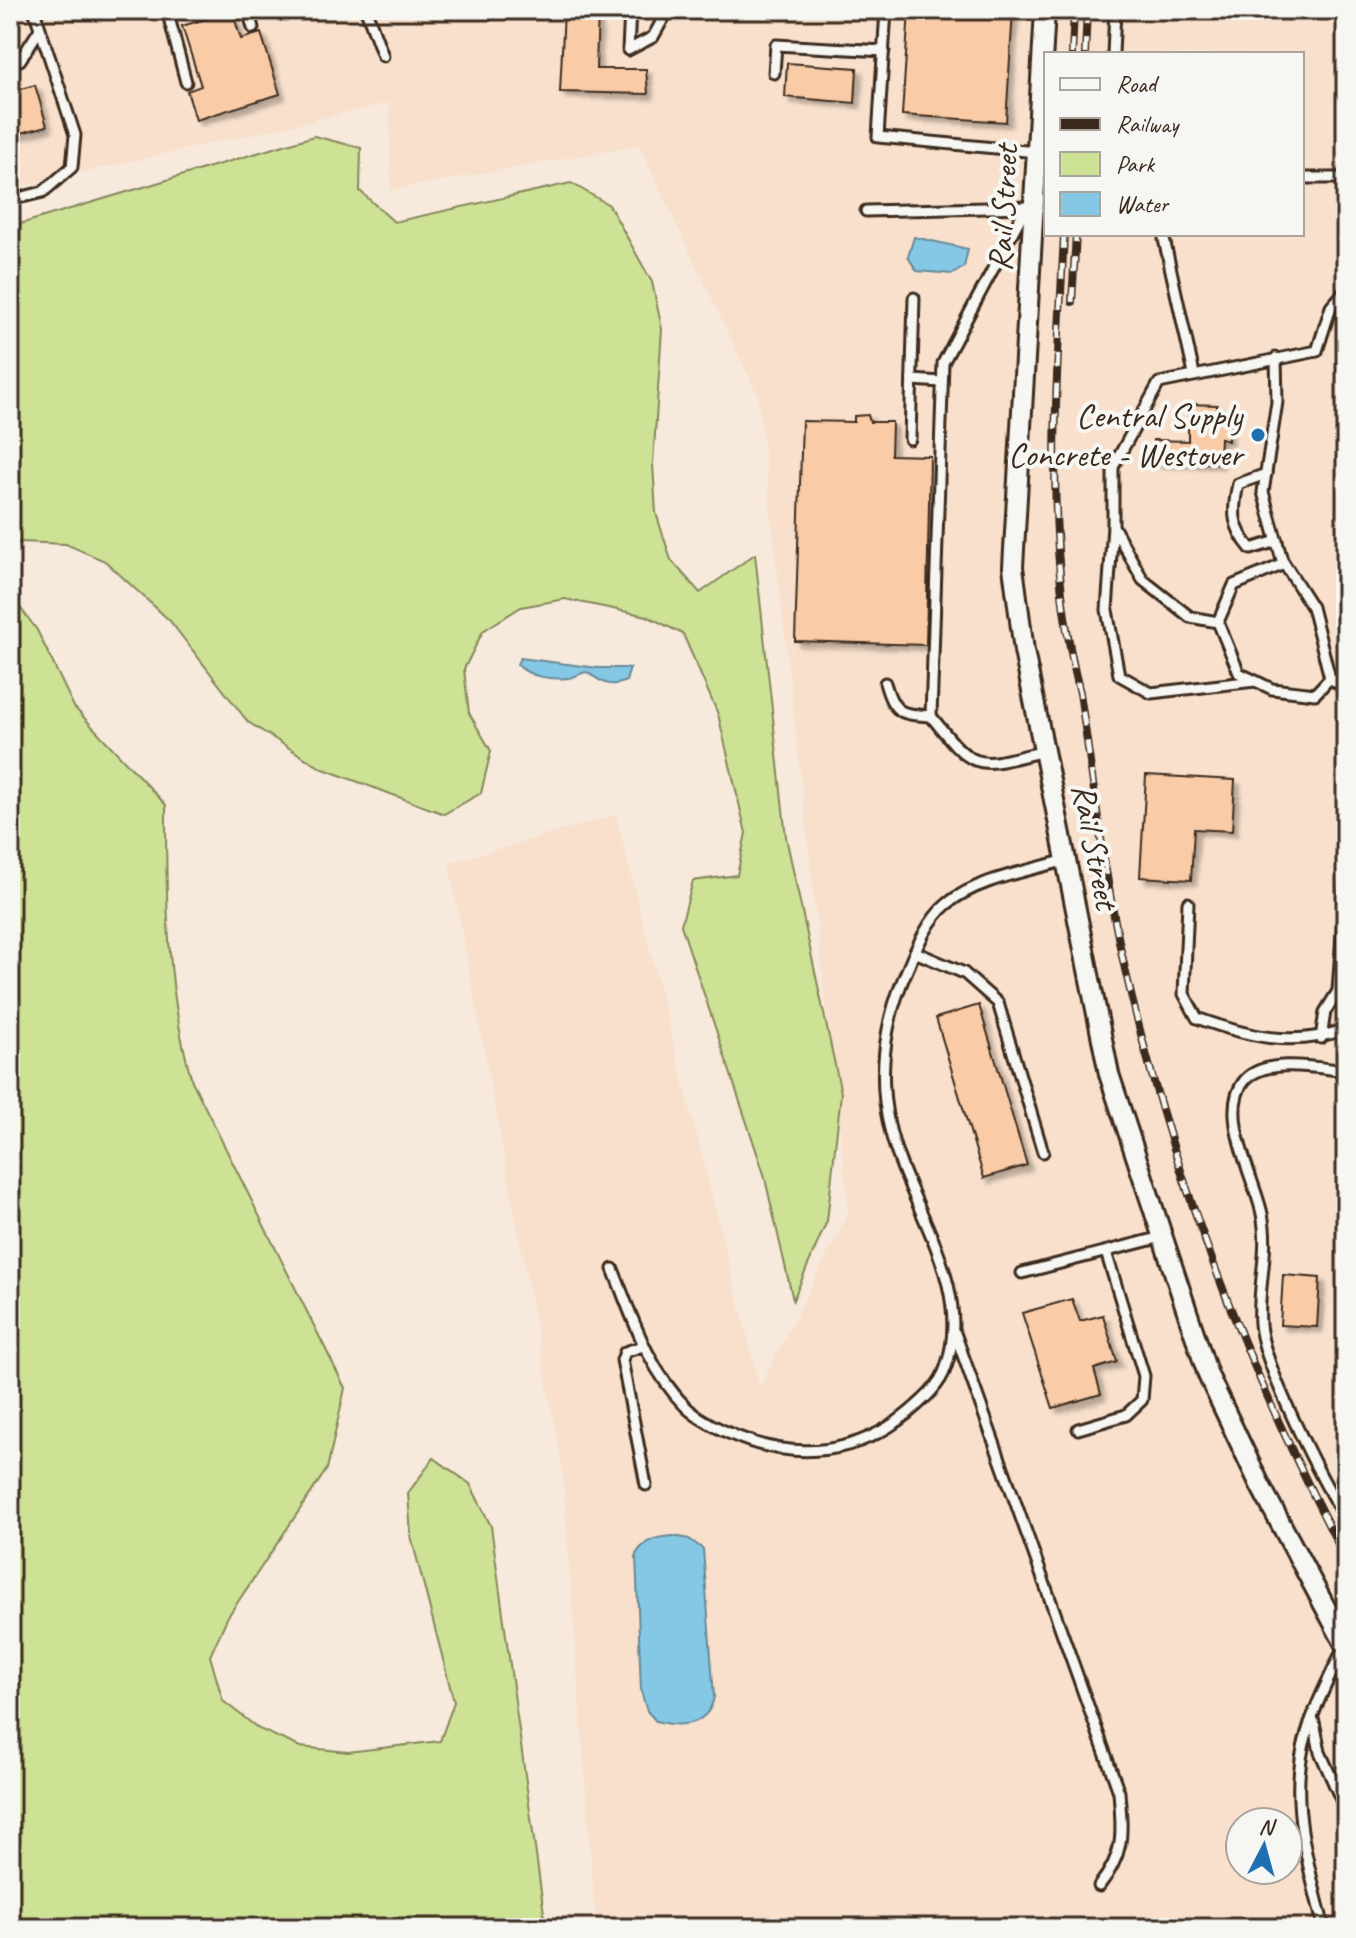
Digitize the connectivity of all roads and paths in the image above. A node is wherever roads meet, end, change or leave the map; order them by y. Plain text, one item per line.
1 (34, 10) edge
2 (167, 10) edge
3 (248, 10) edge
4 (366, 10) edge
5 (630, 10) edge
6 (668, 10) edge
7 (886, 10) edge
8 (1045, 10) edge
9 (1115, 10) edge
10 (253, 28) dead end
11 (40, 29) junction
12 (884, 51) junction
13 (1113, 52) edge
14 (383, 56) dead end
15 (10, 63) edge
16 (774, 73) dead end
17 (186, 82) dead end
18 (1037, 152) junction
19 (1304, 178) edge
20 (1346, 178) edge
21 (10, 200) edge
22 (1030, 207) junction
23 (866, 211) dead end
24 (1164, 239) dead end
25 (1346, 290) edge
26 (914, 298) dead end
27 (1276, 358) junction
28 (1194, 374) junction
29 (912, 380) junction
30 (942, 382) junction
31 (910, 439) dead end
32 (1266, 474) junction
33 (1113, 526) junction
34 (1277, 541) junction
35 (1284, 564) junction
36 (1218, 622) junction
37 (1330, 678) junction
38 (1255, 681) junction
39 (885, 683) dead end
40 (1346, 689) edge
41 (931, 716) junction
42 (1044, 751) junction
43 (1066, 860) junction
44 (1346, 878) edge
45 (1188, 903) dead end
46 (915, 952) junction
47 (1346, 1029) edge
48 (1321, 1038) junction
49 (1346, 1071) edge
50 (1043, 1152) dead end
51 (1162, 1237) junction
52 (1106, 1252) junction
53 (613, 1269) dead end
54 (1022, 1273) dead end
55 (955, 1333) junction
56 (643, 1346) junction
57 (1078, 1429) dead end
58 (646, 1485) dead end
59 (1346, 1519) edge
60 (1346, 1645) edge
61 (1313, 1718) junction
62 (1346, 1811) edge
63 (1099, 1886) dead end
64 (1324, 1928) edge

1 - 11 lane
2 - 17 lane
3 - 10 lane
4 - 14 lane
5 - 6 lane
7 - 12 lane
8 - 18 street, Rail Street
9 - 13 lane
11 - 15 lane
11 - 21 lane
12 - 16 lane
12 - 18 lane
18 - 22 street, Rail Street
19 - 20 lane
22 - 23 lane
22 - 30 lane
22 - 42 street, Rail Street
24 - 28 lane
25 - 27 lane
26 - 29 lane
27 - 28 lane
27 - 32 lane
28 - 33 lane
29 - 30 lane
29 - 31 lane
30 - 41 lane
32 - 34 lane
32 - 34 lane
33 - 36 lane
33 - 38 lane
34 - 35 lane
35 - 36 lane
35 - 37 lane
36 - 38 lane
37 - 38 lane
37 - 40 lane
39 - 41 lane
41 - 42 lane
42 - 43 street, Rail Street
43 - 46 lane
43 - 51 street, Rail Street
44 - 48 lane
45 - 48 lane
46 - 50 lane
46 - 55 lane
47 - 48 lane
49 - 59 lane
51 - 52 lane
51 - 60 street, Rail Street
52 - 54 lane
52 - 57 lane
53 - 56 lane
55 - 56 lane
55 - 63 lane
56 - 58 lane
60 - 61 lane
61 - 62 lane
61 - 64 lane

